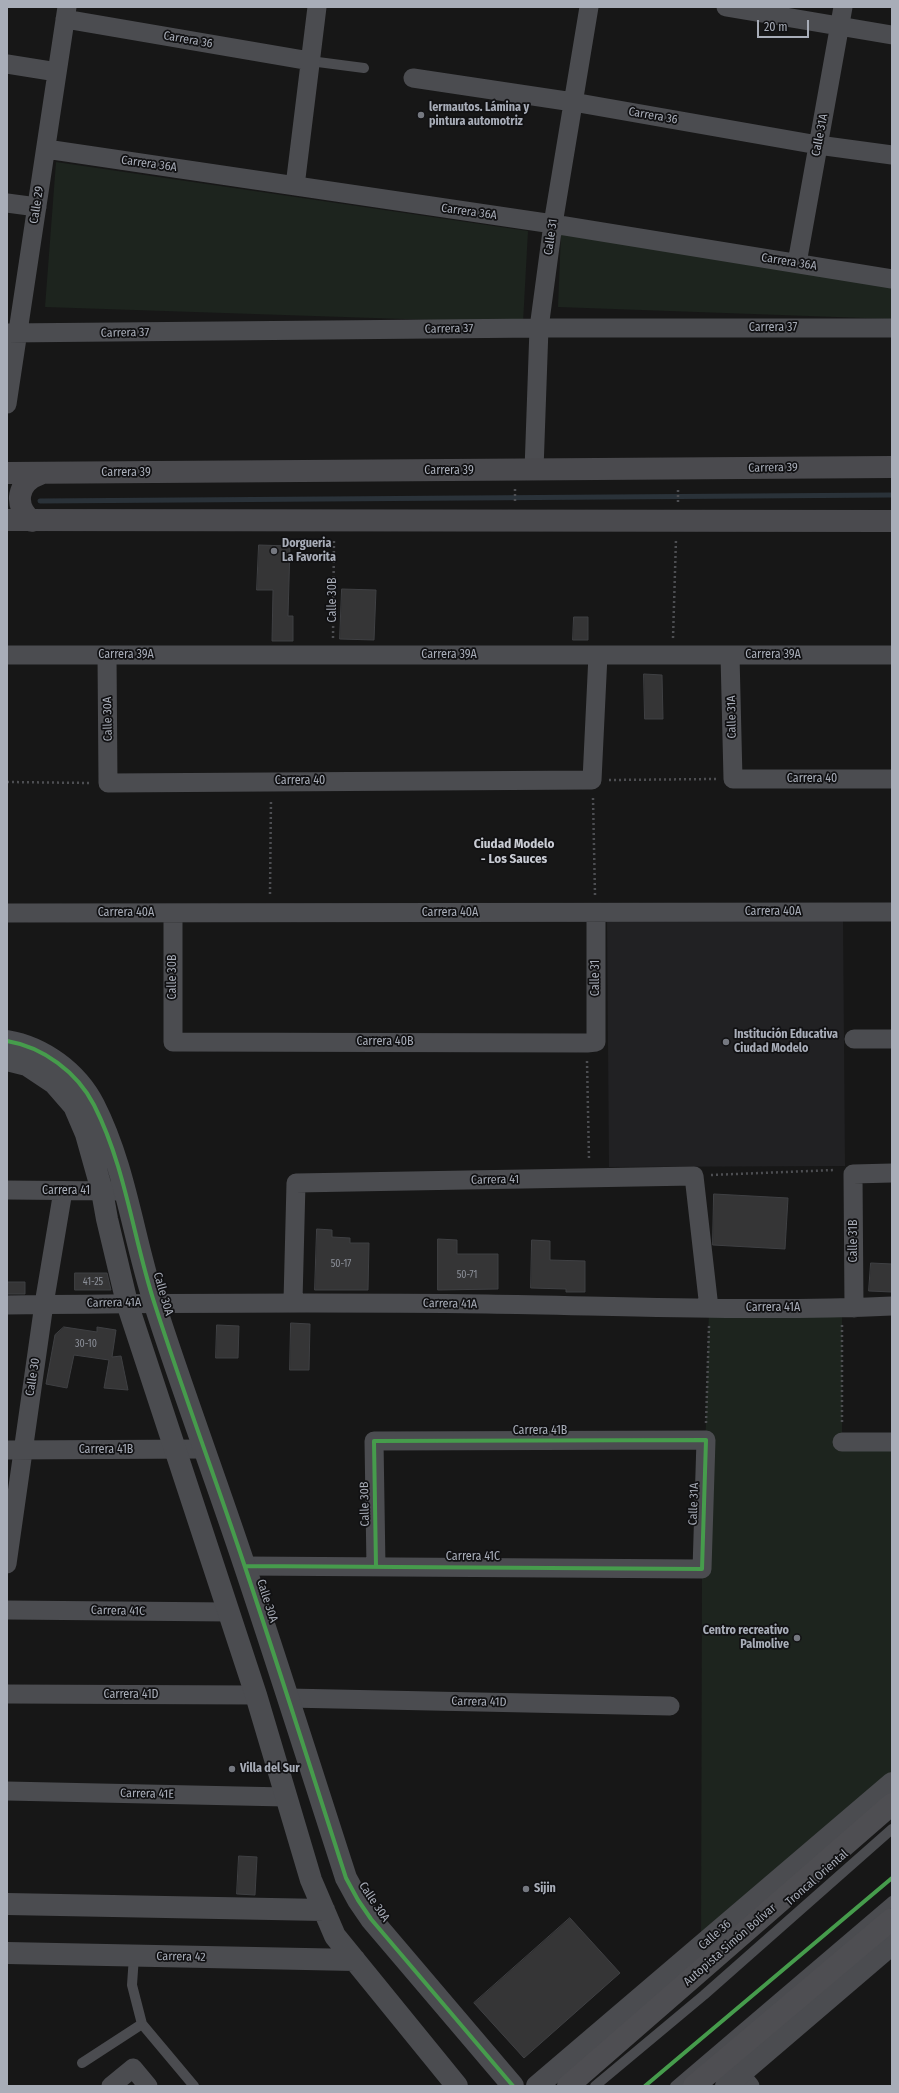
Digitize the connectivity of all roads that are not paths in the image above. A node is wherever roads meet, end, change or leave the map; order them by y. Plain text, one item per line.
1 (318, 7) edge
2 (589, 7) edge
3 (726, 7) edge
4 (843, 7) edge
5 (66, 13) edge
6 (841, 28) junction
7 (892, 35) edge
8 (310, 61) junction
9 (7, 64) edge
10 (364, 68) dead end
11 (57, 72) junction
12 (413, 78) dead end
13 (573, 102) junction
14 (818, 145) junction
15 (46, 149) junction
16 (892, 155) edge
17 (295, 186) junction
18 (7, 203) edge
19 (37, 207) junction
20 (553, 224) junction
21 (797, 263) junction
22 (892, 279) edge
23 (539, 328) junction
24 (892, 328) edge
25 (12, 334) edge
26 (7, 404) edge
27 (892, 467) edge
28 (534, 470) junction
29 (7, 473) edge
30 (40, 474) junction
31 (7, 520) edge
32 (32, 521) junction
33 (892, 521) edge
34 (7, 655) edge
35 (107, 655) junction
36 (598, 655) junction
37 (730, 655) junction
38 (892, 655) edge
39 (733, 779) joint
40 (892, 779) edge
41 (108, 783) joint
42 (892, 912) edge
43 (7, 913) edge
44 (173, 913) junction
45 (596, 913) junction
46 (854, 1039) dead end
47 (892, 1039) edge
48 (7, 1041) edge
49 (173, 1042) joint
50 (592, 1043) joint
51 (25, 1059) edge
52 (892, 1173) edge
53 (7, 1190) edge
54 (63, 1191) junction
55 (102, 1191) junction
56 (125, 1191) junction
57 (293, 1301) junction
58 (154, 1302) junction
59 (128, 1303) junction
60 (44, 1304) junction
61 (7, 1305) edge
62 (892, 1306) edge
63 (709, 1308) junction
64 (848, 1308) junction
65 (706, 1440) joint
66 (374, 1441) joint
67 (842, 1442) road end
68 (892, 1442) edge
69 (174, 1449) junction
70 (205, 1449) junction
71 (15, 1450) edge
72 (7, 1564) edge
73 (245, 1566) junction
74 (376, 1566) junction
75 (702, 1569) joint
76 (7, 1610) edge
77 (228, 1612) junction
78 (7, 1694) edge
79 (256, 1695) junction
80 (288, 1698) junction
81 (670, 1706) dead end
82 (892, 1783) edge
83 (7, 1791) edge
84 (286, 1797) junction
85 (892, 1804) edge
86 (892, 1829) edge
87 (892, 1901) edge
88 (7, 1904) edge
89 (324, 1910) junction
90 (892, 1919) edge
91 (892, 1944) edge
92 (7, 1953) edge
93 (134, 1956) junction
94 (355, 1960) junction
95 (142, 2024) junction
96 (82, 2063) dead end
97 (739, 2082) edge
98 (111, 2086) edge
99 (148, 2086) edge
100 (194, 2086) edge
101 (457, 2086) edge
102 (512, 2086) edge
103 (537, 2086) edge
104 (568, 2086) edge
105 (595, 2086) edge
106 (675, 2086) edge
107 (694, 2086) edge

1 - 8 street
2 - 13 street, Calle 31
3 - 6 street
4 - 6 street, Calle 31A
5 - 8 street, Carrera 36
5 - 11 street, Calle 29
6 - 7 street
6 - 14 street, Calle 31A
8 - 10 lane
8 - 17 street
9 - 11 street
11 - 15 street, Calle 29
12 - 13 street, Carrera 36
13 - 14 street, Carrera 36
13 - 20 street, Calle 31
14 - 16 street, Carrera 36
14 - 21 street, Calle 31A
15 - 17 street, Carrera 36A
15 - 19 street, Calle 29
17 - 20 street, Carrera 36A
18 - 19 street
19 - 25 street, Calle 29
20 - 21 street, Carrera 36A
20 - 23 street, Calle 31
21 - 22 street, Carrera 36A
23 - 24 street, Carrera 37
23 - 25 street, Carrera 37
23 - 28 street, Calle 31
25 - 26 street, Calle 29
27 - 28 main road, Carrera 39
28 - 30 main road, Carrera 39
29 - 30 main road, Carrera 39
30 - 32 main road
31 - 32 main road
32 - 33 main road
34 - 35 street, Carrera 39A
35 - 36 street, Carrera 39A
35 - 41 street, Calle 30A
36 - 37 street, Carrera 39A
36 - 41 street, Carrera 40
37 - 38 street, Carrera 39A
37 - 39 street, Calle 31A
39 - 40 street, Carrera 40
42 - 45 street, Carrera 40A
43 - 44 street, Carrera 40A
44 - 45 street, Carrera 40A
44 - 49 street, Calle 30B
45 - 50 street, Calle 31
46 - 47 street
48 - 51 street
49 - 50 street, Carrera 40B
51 - 55 street
51 - 56 street, Calle 30A
52 - 64 street, Calle 31B
53 - 54 street, Carrera 41
54 - 55 street, Carrera 41
54 - 60 street, Calle 30
55 - 56 street, Carrera 41
55 - 59 street
56 - 58 street, Calle 30A
57 - 58 street, Carrera 41A
57 - 63 street, Carrera 41A
57 - 63 street, Carrera 41
58 - 59 street, Carrera 41A
58 - 70 street, Calle 30A
59 - 60 street, Carrera 41A
59 - 69 street
60 - 61 street, Carrera 41A
60 - 71 street, Calle 30
62 - 64 street, Carrera 41A
63 - 64 street, Carrera 41A
65 - 66 street, Carrera 41B
65 - 75 street, Calle 31A
66 - 74 street, Calle 30B
67 - 68 street
69 - 70 street, Carrera 41B
69 - 71 street, Carrera 41B
69 - 77 street
70 - 73 street, Calle 30A
71 - 72 street, Calle 30
73 - 74 street, Carrera 41C
73 - 80 street, Calle 30A
74 - 75 street, Carrera 41C
76 - 77 street, Carrera 41C
77 - 79 street
78 - 79 street, Carrera 41D
79 - 84 street
80 - 81 street, Carrera 41D
80 - 102 street, Calle 30A
82 - 103 street, Calle 36
83 - 84 street, Carrera 41E
84 - 89 street
85 - 104 highway, Autopista Simón Bolívar
86 - 105 lane, Troncal Oriental
87 - 106 lane
88 - 89 street
89 - 94 street
90 - 107 highway
91 - 97 street
92 - 93 street, Carrera 42
93 - 94 street, Carrera 42
93 - 95 lane
94 - 101 street
95 - 96 lane
95 - 100 lane
98 - 99 street

